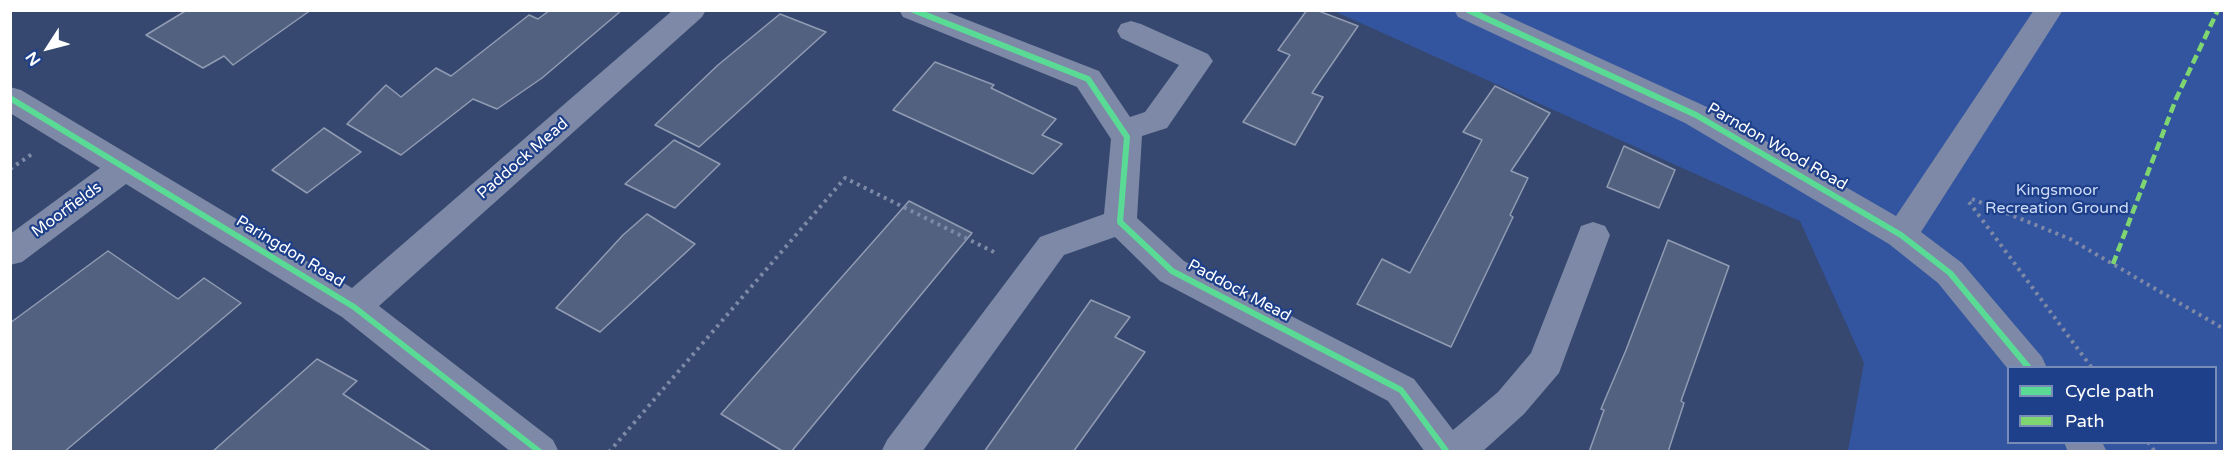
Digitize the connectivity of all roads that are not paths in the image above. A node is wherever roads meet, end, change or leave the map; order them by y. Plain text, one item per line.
1 (692, 10) edge
2 (913, 10) edge
3 (1468, 10) edge
4 (2049, 10) edge
5 (1131, 32) dead end
6 (10, 98) edge
7 (1122, 131) junction
8 (124, 168) junction
9 (1120, 222) junction
10 (1593, 235) dead end
11 (1901, 235) junction
12 (10, 252) edge
13 (354, 307) junction
14 (2027, 366) edge
15 (540, 452) edge
16 (900, 452) edge
17 (1447, 452) edge
18 (1454, 452) edge

1 - 13 street, Paddock Mead
2 - 7 street
3 - 11 street, Parndon Wood Road
4 - 11 street
5 - 7 street
6 - 8 street, Paringdon Road
7 - 9 street
8 - 12 street, Moorfields
8 - 13 street, Paringdon Road
9 - 16 street
9 - 17 street, Paddock Mead
10 - 18 street
11 - 14 street, Parndon Wood Road
13 - 15 street, Paringdon Road

